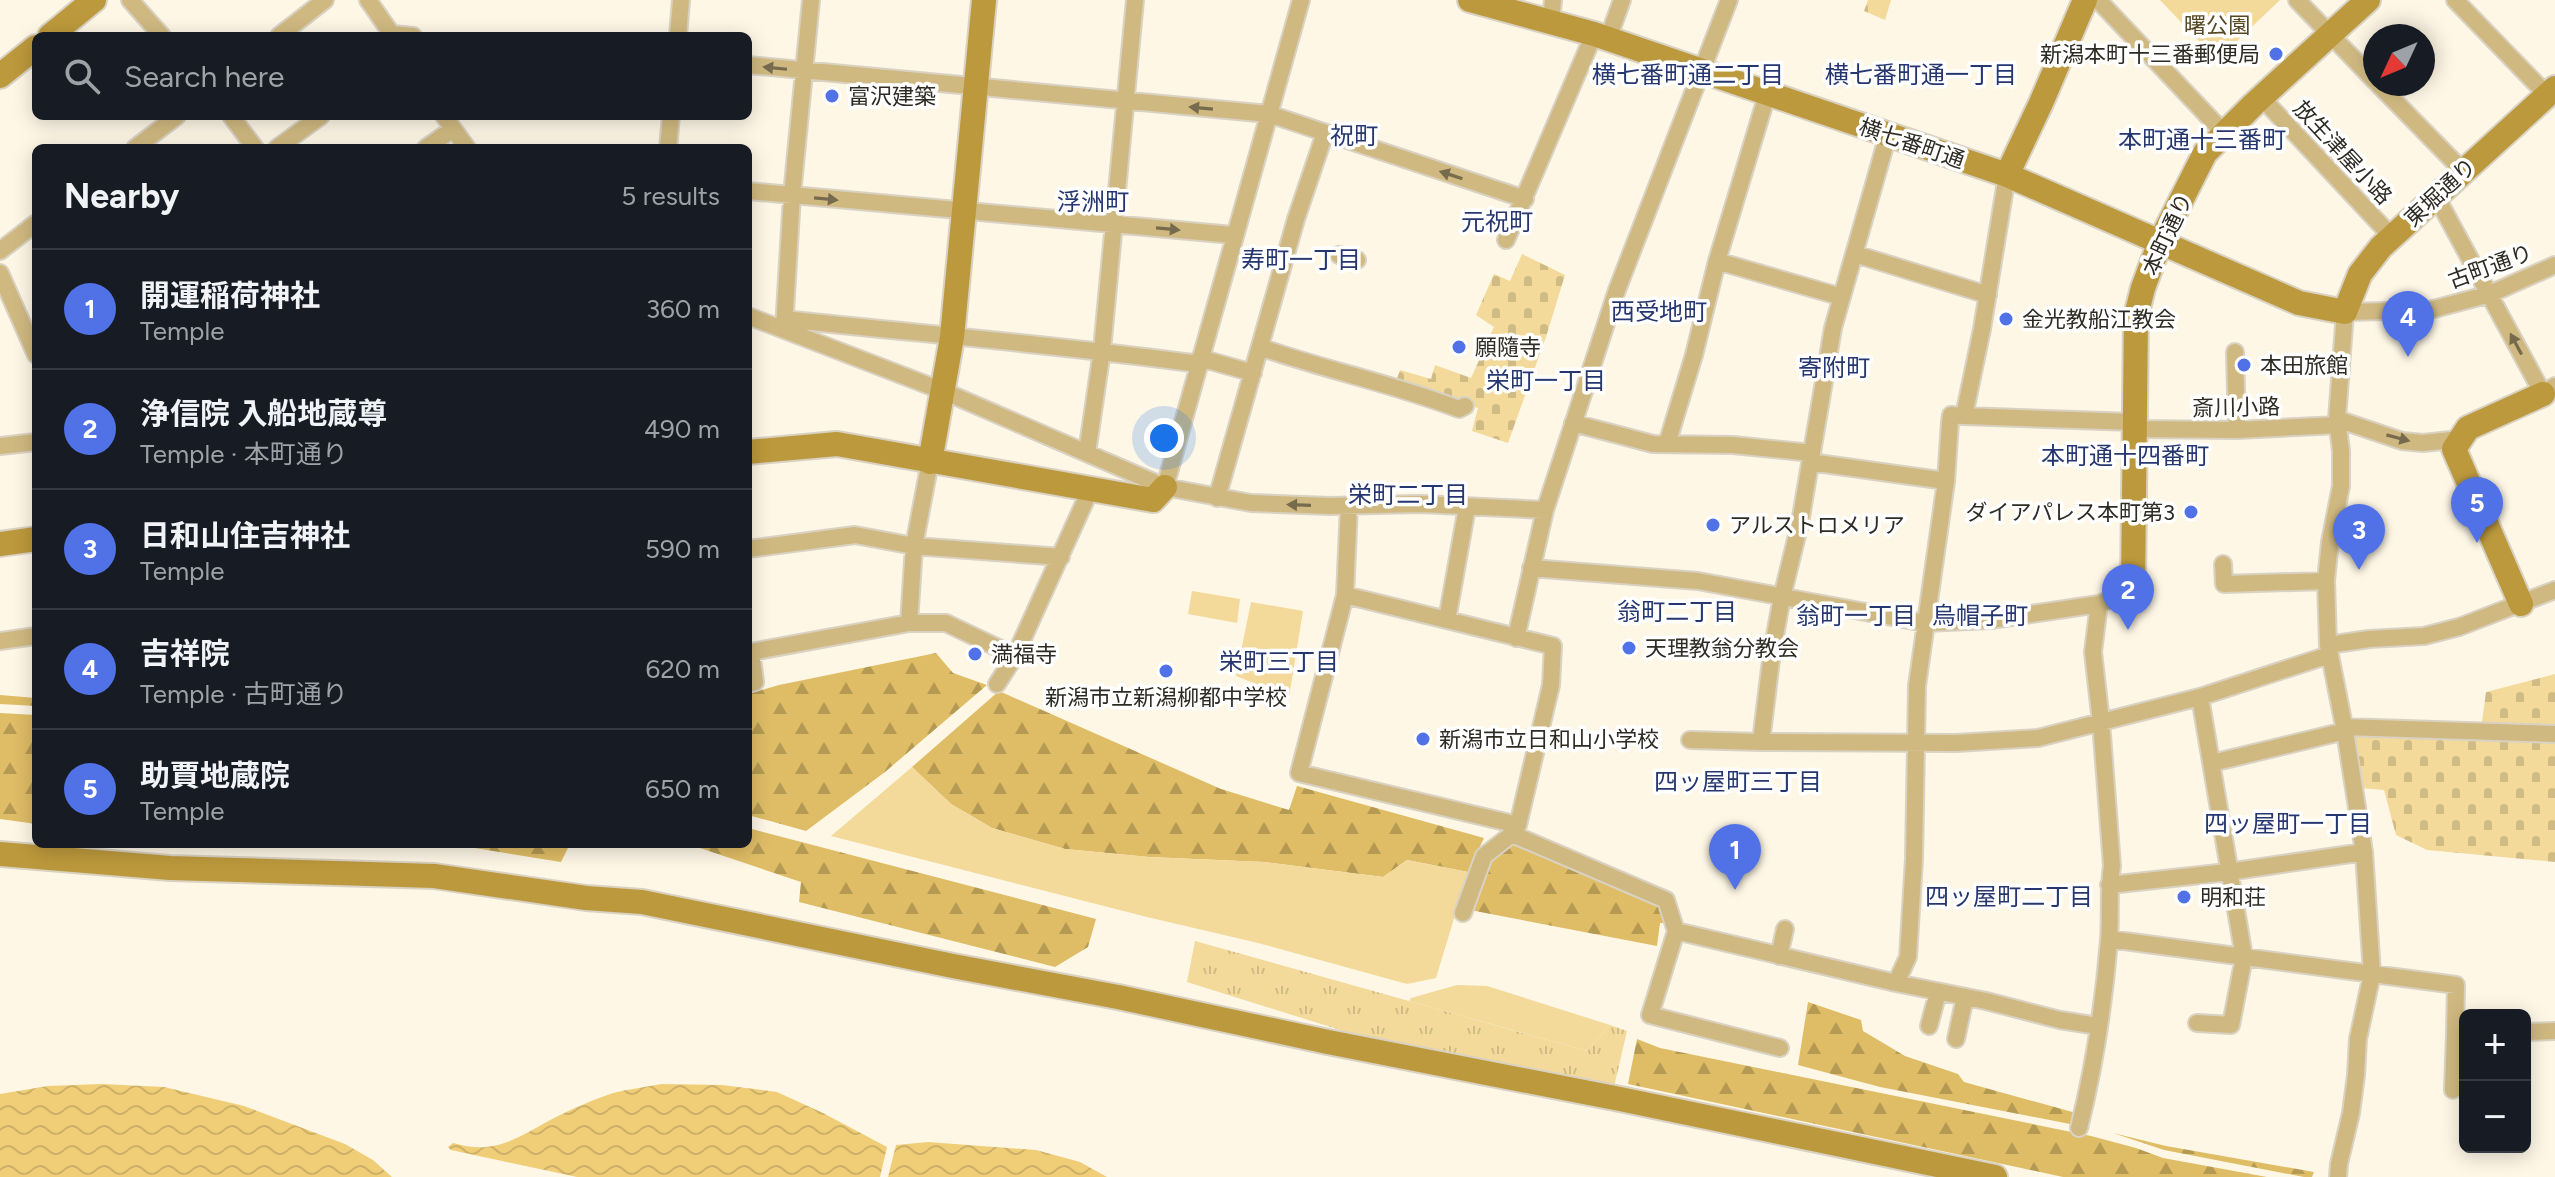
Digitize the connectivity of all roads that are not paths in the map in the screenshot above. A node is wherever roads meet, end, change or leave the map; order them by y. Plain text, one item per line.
1 (94, 0) edge
2 (130, 0) edge
3 (325, 0) edge
4 (368, 0) edge
5 (681, 0) edge
6 (811, 0) edge
7 (984, 0) edge
8 (1135, 0) edge
9 (1301, 0) edge
10 (1470, 0) edge
11 (1622, 0) edge
12 (1729, 0) edge
13 (2085, 0) edge
14 (2096, 0) edge
15 (2109, 0) edge
16 (2297, 0) edge
17 (2368, 0) edge
18 (2455, 0) edge
19 (1552, 10) edge
20 (55, 32) edge
21 (158, 32) edge
22 (284, 32) edge
23 (390, 32) edge
24 (678, 32) edge
25 (2330, 35) junction
26 (1601, 37) junction
27 (32, 50) edge
28 (752, 65) edge
29 (2363, 69) edge
30 (804, 71) junction
31 (1702, 72) junction
32 (0, 76) edge
33 (974, 86) junction
34 (2551, 91) edge
35 (1767, 95) junction
36 (2389, 96) edge
37 (2262, 98) junction
38 (1125, 100) junction
39 (1269, 114) junction
40 (172, 120) edge
41 (234, 120) edge
42 (316, 120) edge
43 (671, 120) edge
44 (449, 123) edge
45 (1325, 133) junction
46 (2224, 133) junction
47 (1888, 135) junction
48 (140, 144) edge
49 (252, 144) edge
50 (282, 144) edge
51 (430, 144) edge
52 (464, 144) edge
53 (668, 144) edge
54 (2463, 171) junction
55 (2007, 175) junction
56 (752, 191) edge
57 (792, 195) junction
58 (2436, 196) junction
59 (1525, 199) junction
60 (964, 211) junction
61 (1113, 224) junction
62 (32, 226) edge
63 (1233, 235) junction
64 (2392, 237) junction
65 (1506, 240) dead end
66 (2160, 242) junction
67 (0, 251) edge
68 (1855, 254) junction
69 (1339, 255) dead end
70 (1357, 260) dead end
71 (1717, 261) junction
72 (2555, 265) edge
73 (0, 273) edge
74 (2490, 294) junction
75 (1988, 295) junction
76 (1842, 297) junction
77 (2345, 312) junction
78 (752, 317) edge
79 (784, 323) junction
80 (30, 327) edge
81 (952, 337) junction
82 (1260, 347) junction
83 (1102, 350) junction
84 (2235, 352) dead end
85 (1199, 361) junction
86 (1253, 373) junction
87 (2549, 390) edge
88 (943, 391) junction
89 (1465, 406) dead end
90 (1964, 416) junction
91 (2338, 422) junction
92 (1573, 423) junction
93 (2133, 425) junction
94 (2237, 430) junction
95 (2460, 439) junction
96 (32, 442) edge
97 (1667, 444) junction
98 (0, 446) edge
99 (752, 452) edge
100 (1087, 453) junction
101 (1811, 457) junction
102 (930, 462) junction
103 (1946, 481) junction
104 (1165, 487) junction
105 (1091, 488) junction
106 (1217, 498) junction
107 (1349, 506) junction
108 (1467, 507) junction
109 (1545, 510) junction
110 (32, 540) edge
111 (0, 544) edge
112 (914, 546) junction
113 (752, 548) edge
114 (1061, 557) junction
115 (2223, 564) dead end
116 (1531, 568) junction
117 (2326, 581) junction
118 (2133, 590) joint
119 (2555, 590) edge
120 (1345, 595) junction
121 (1782, 597) junction
122 (2099, 604) junction
123 (2521, 604) junction
124 (1447, 620) junction
125 (909, 623) junction
126 (1925, 623) junction
127 (32, 637) edge
128 (1516, 638) junction
129 (0, 641) edge
130 (2329, 650) junction
131 (752, 652) edge
132 (1015, 656) junction
133 (752, 660) edge
134 (752, 683) edge
135 (997, 684) dead end
136 (2200, 697) junction
137 (2101, 722) junction
138 (2345, 729) junction
139 (2555, 734) edge
140 (1690, 740) dead end
141 (1761, 742) junction
142 (1916, 742) junction
143 (2212, 763) junction
144 (1515, 829) junction
145 (0, 842) edge
146 (2364, 852) junction
147 (0, 854) edge
148 (91, 863) junction
149 (2228, 872) junction
150 (2109, 885) junction
151 (1463, 913) dead end
152 (1785, 929) dead end
153 (1676, 931) junction
154 (2109, 939) junction
155 (1779, 956) junction
156 (2244, 957) junction
157 (2372, 974) junction
158 (1896, 983) junction
159 (1938, 992) junction
160 (1965, 997) junction
161 (2459, 1022) edge
162 (2197, 1023) dead end
163 (1929, 1026) dead end
164 (2098, 1026) junction
165 (2555, 1031) edge
166 (2531, 1032) edge
167 (1956, 1039) dead end
168 (2459, 1043) edge
169 (1780, 1048) dead end
170 (2453, 1090) dead end
171 (2079, 1128) dead end
172 (1995, 1177) edge
173 (2338, 1177) edge

1 - 20 street
2 - 21 street
3 - 22 street
4 - 23 street
5 - 24 street
6 - 30 street
7 - 33 street
8 - 38 street
9 - 39 street
10 - 19 street, 横七番町通
11 - 26 street
12 - 31 street
13 - 55 street
14 - 15 street
14 - 46 street
16 - 25 street
17 - 25 street, 本町通り
18 - 34 street
19 - 26 street, 横七番町通
25 - 29 street
25 - 37 street, 本町通り
26 - 31 street, 横七番町通
26 - 59 street
27 - 32 street
30 -> 28 street
30 - 33 street
30 - 57 street
31 - 35 street, 横七番町通
31 - 92 street
33 - 38 street
33 - 60 street
34 - 54 street, 東堀通り
35 - 47 street, 横七番町通
35 - 71 street
36 - 54 street
37 - 46 street, 本町通り
37 - 64 street, 放生津屋小路
39 -> 38 street
38 - 61 street
39 - 45 street
39 - 63 street
40 - 48 street
41 - 49 street
42 - 50 street
43 - 53 street
44 - 51 street
44 - 52 street
59 -> 45 street
45 - 82 street
46 - 66 street, 本町通り
47 - 55 street, 横七番町通
47 - 68 street
54 - 58 street, 東堀通り
55 - 66 street, 横七番町通
55 - 75 street
56 - 57 street
57 -> 60 street
57 - 79 street
58 - 64 street, 東堀通り
58 - 74 street
59 - 65 street
60 - 61 street
60 - 81 street
61 -> 63 street
61 - 83 street
62 - 67 street
63 - 85 street
64 - 77 street, 東堀通り
66 - 77 street, 横七番町通
66 - 93 street, 本町通り
68 - 75 street
68 - 76 street
69 - 70 street
71 - 76 street
71 - 97 street
72 - 74 street, 古町通り
73 - 80 street
74 - 77 street, 古町通り
87 -> 74 street
75 - 90 street
76 - 101 street
77 - 91 street
78 - 79 street
79 - 81 street
79 - 88 street
81 - 83 street
81 - 88 street
82 - 86 street
82 - 89 street
83 - 85 street
83 - 100 street
84 - 94 street
85 - 86 street
85 - 104 street
86 - 106 street
87 - 95 street
88 - 100 street
88 - 102 street
90 - 93 street, 斎川小路
90 - 103 street
91 - 94 street, 斎川小路
91 -> 95 street
91 - 117 street
92 - 97 street
92 - 109 street
93 - 94 street, 斎川小路
93 - 118 street, 本町通り
95 - 123 street
96 - 98 street
97 - 101 street
99 - 102 street
100 - 104 street
101 - 103 street
101 - 121 street
102 - 105 street
102 - 112 street
103 - 126 street
104 - 105 street
104 - 106 street
105 - 114 street
107 -> 106 street
107 - 108 street
107 - 120 street
108 - 109 street
108 - 124 street
109 - 116 street
110 - 111 street
112 - 113 street
112 - 114 street
112 - 125 street
114 - 132 street
115 - 117 street
116 - 121 street
116 - 128 street
117 - 130 street
118 - 122 street
119 - 123 street
120 - 124 street
120 - 144 street
121 - 126 street
121 - 141 street
122 - 126 street
122 - 137 street
123 - 130 street
124 - 128 street
125 - 131 street
125 - 132 street
126 - 142 street
127 - 129 street
128 - 144 street
130 - 136 street
130 - 138 street
132 - 135 street
133 - 134 street
136 - 137 street
136 - 143 street
137 - 142 street
137 - 150 street
138 - 139 street
138 - 143 street
138 - 146 street
140 - 141 street
141 - 142 street
142 - 158 street
143 - 149 street
144 - 151 street
144 - 153 street
145 - 148 street
146 - 149 street
146 - 157 street
147 - 148 street
148 - 172 street
149 - 150 street
149 - 156 street
150 - 154 street
152 - 155 street
153 - 155 street
153 - 169 street
154 - 156 street
154 - 164 street
155 - 158 street
156 - 157 street
156 - 162 street
157 - 161 street
157 - 173 street
158 - 159 street
159 - 160 street
159 - 163 street
160 - 164 street
160 - 167 street
164 - 171 street
165 - 166 street
168 - 170 street

